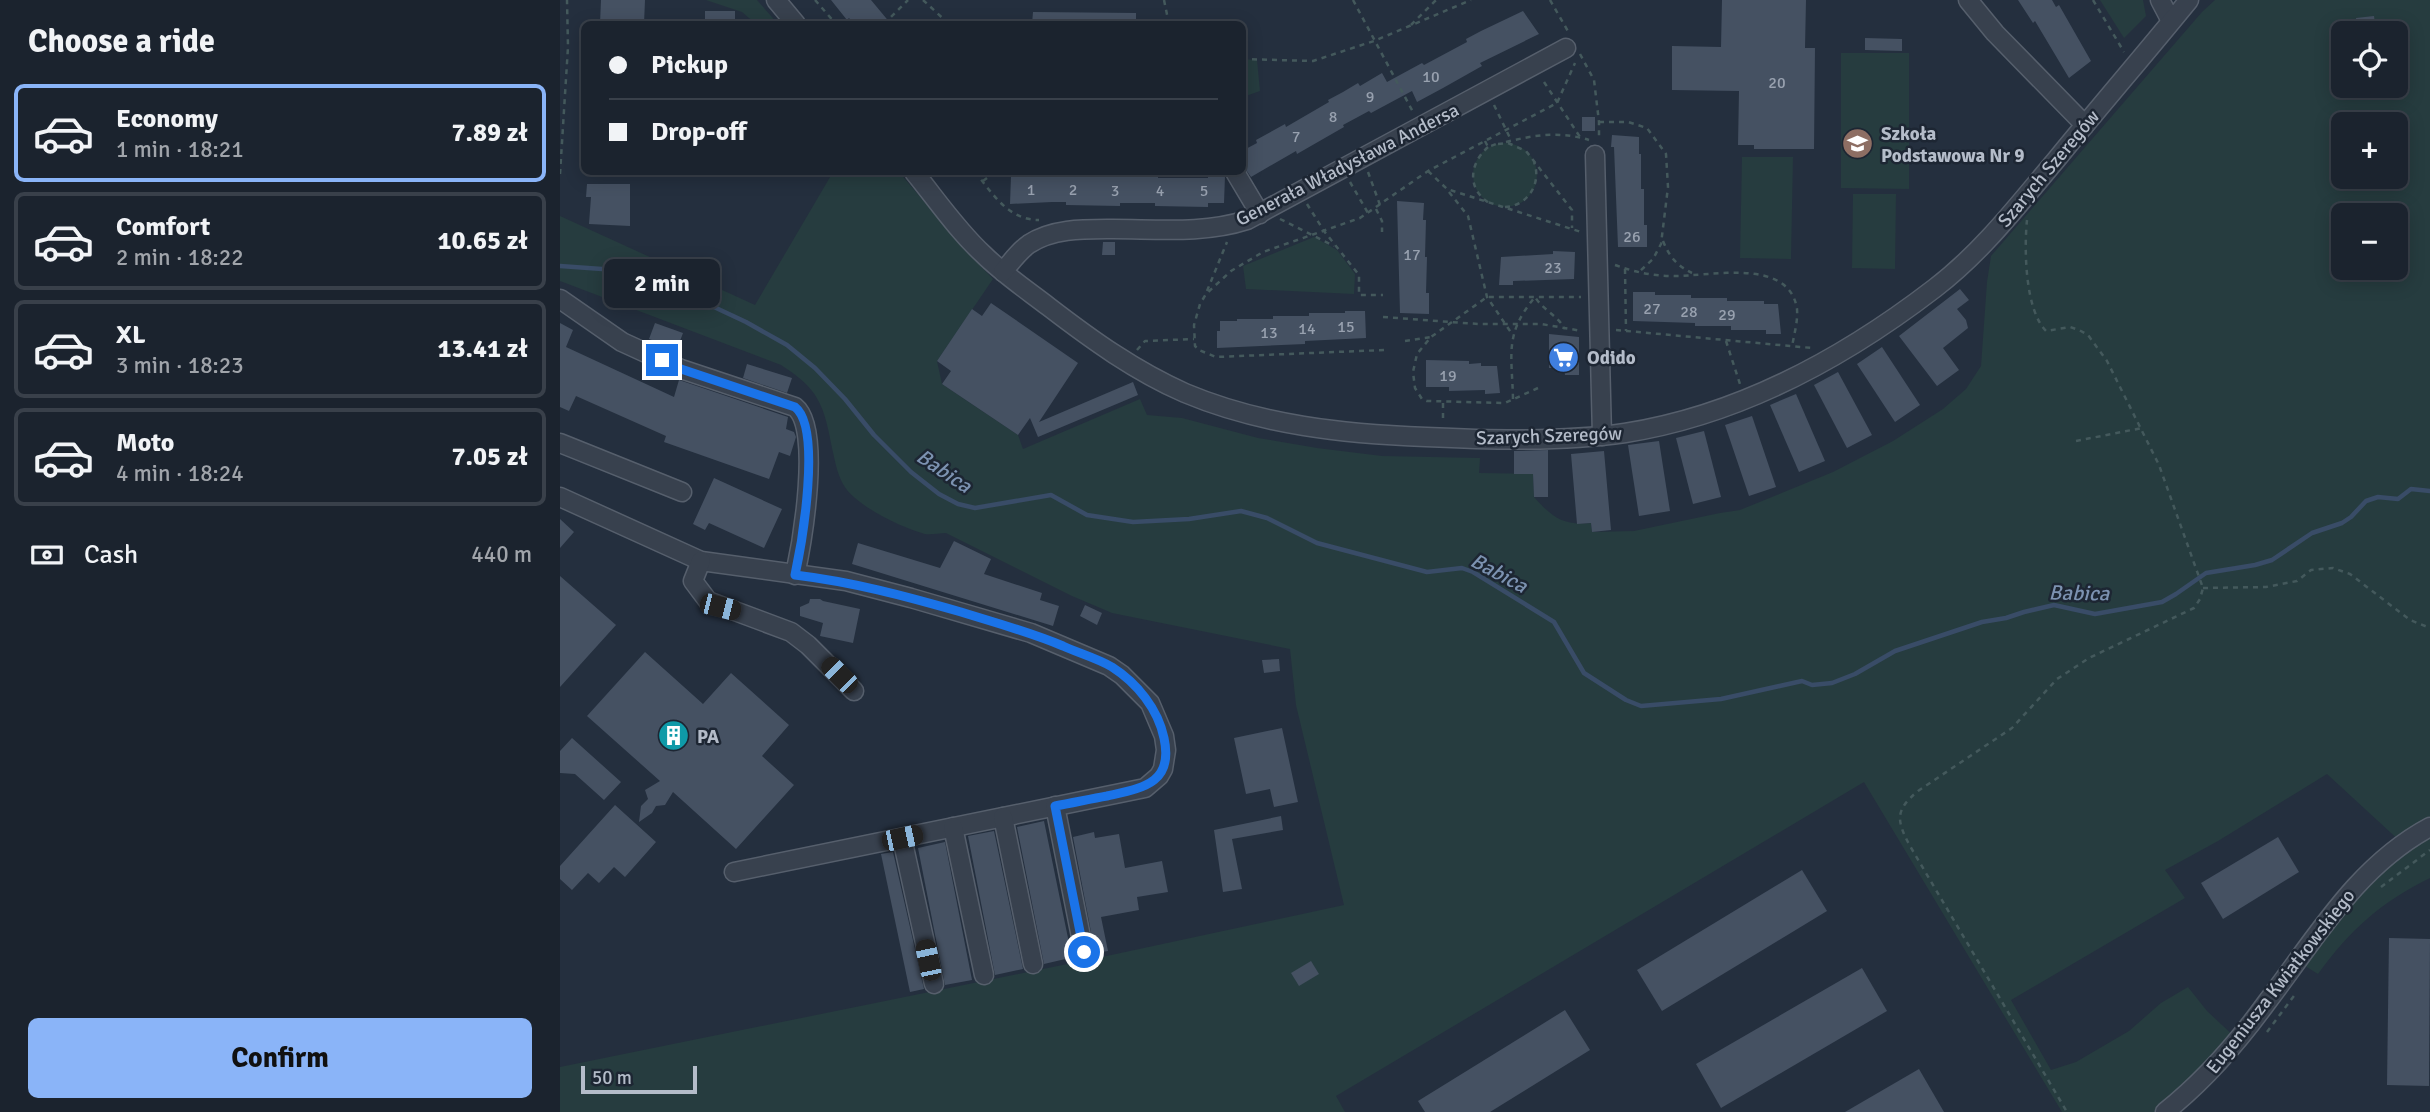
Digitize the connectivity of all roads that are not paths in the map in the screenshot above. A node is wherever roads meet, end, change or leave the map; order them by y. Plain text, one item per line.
1 (776, 0) edge
2 (1968, 0) edge
3 (2160, 0) edge
4 (2189, 0) edge
5 (794, 21) edge
6 (2171, 21) junction
7 (1568, 42) road end
8 (2085, 125) junction
9 (1595, 155) dead end
10 (916, 175) edge
11 (1237, 175) edge
12 (1262, 212) junction
13 (1003, 272) junction
14 (560, 299) edge
15 (1602, 436) junction
16 (560, 443) edge
17 (682, 492) dead end
18 (560, 497) edge
19 (701, 561) junction
20 (795, 575) junction
21 (854, 691) dead end
22 (1055, 806) junction
23 (1003, 817) junction
24 (953, 827) junction
25 (2430, 827) edge
26 (902, 838) junction
27 (734, 872) dead end
28 (1084, 952) dead end
29 (1033, 964) dead end
30 (984, 975) dead end
31 (934, 984) dead end
32 (2165, 1112) edge

1 - 5 street
2 - 8 street
3 - 6 street
4 - 6 street, Szarych Szeregów
6 - 8 street, Szarych Szeregów
7 - 12 street, Generała Władysława Andersa
8 - 15 street, Szarych Szeregów
9 - 15 street
10 - 13 street, Szarych Szeregów
11 - 12 street
12 - 13 street, Generała Władysława Andersa
13 - 15 street, Szarych Szeregów
14 - 20 street
16 - 17 street
18 - 19 street
19 - 20 street
19 - 21 street
20 - 22 street
22 - 23 street
22 - 28 street
23 - 24 street
23 - 29 street
24 - 26 street
24 - 30 street
25 - 32 street, Eugeniusza Kwiatkowskiego
26 - 27 street
26 - 31 street

